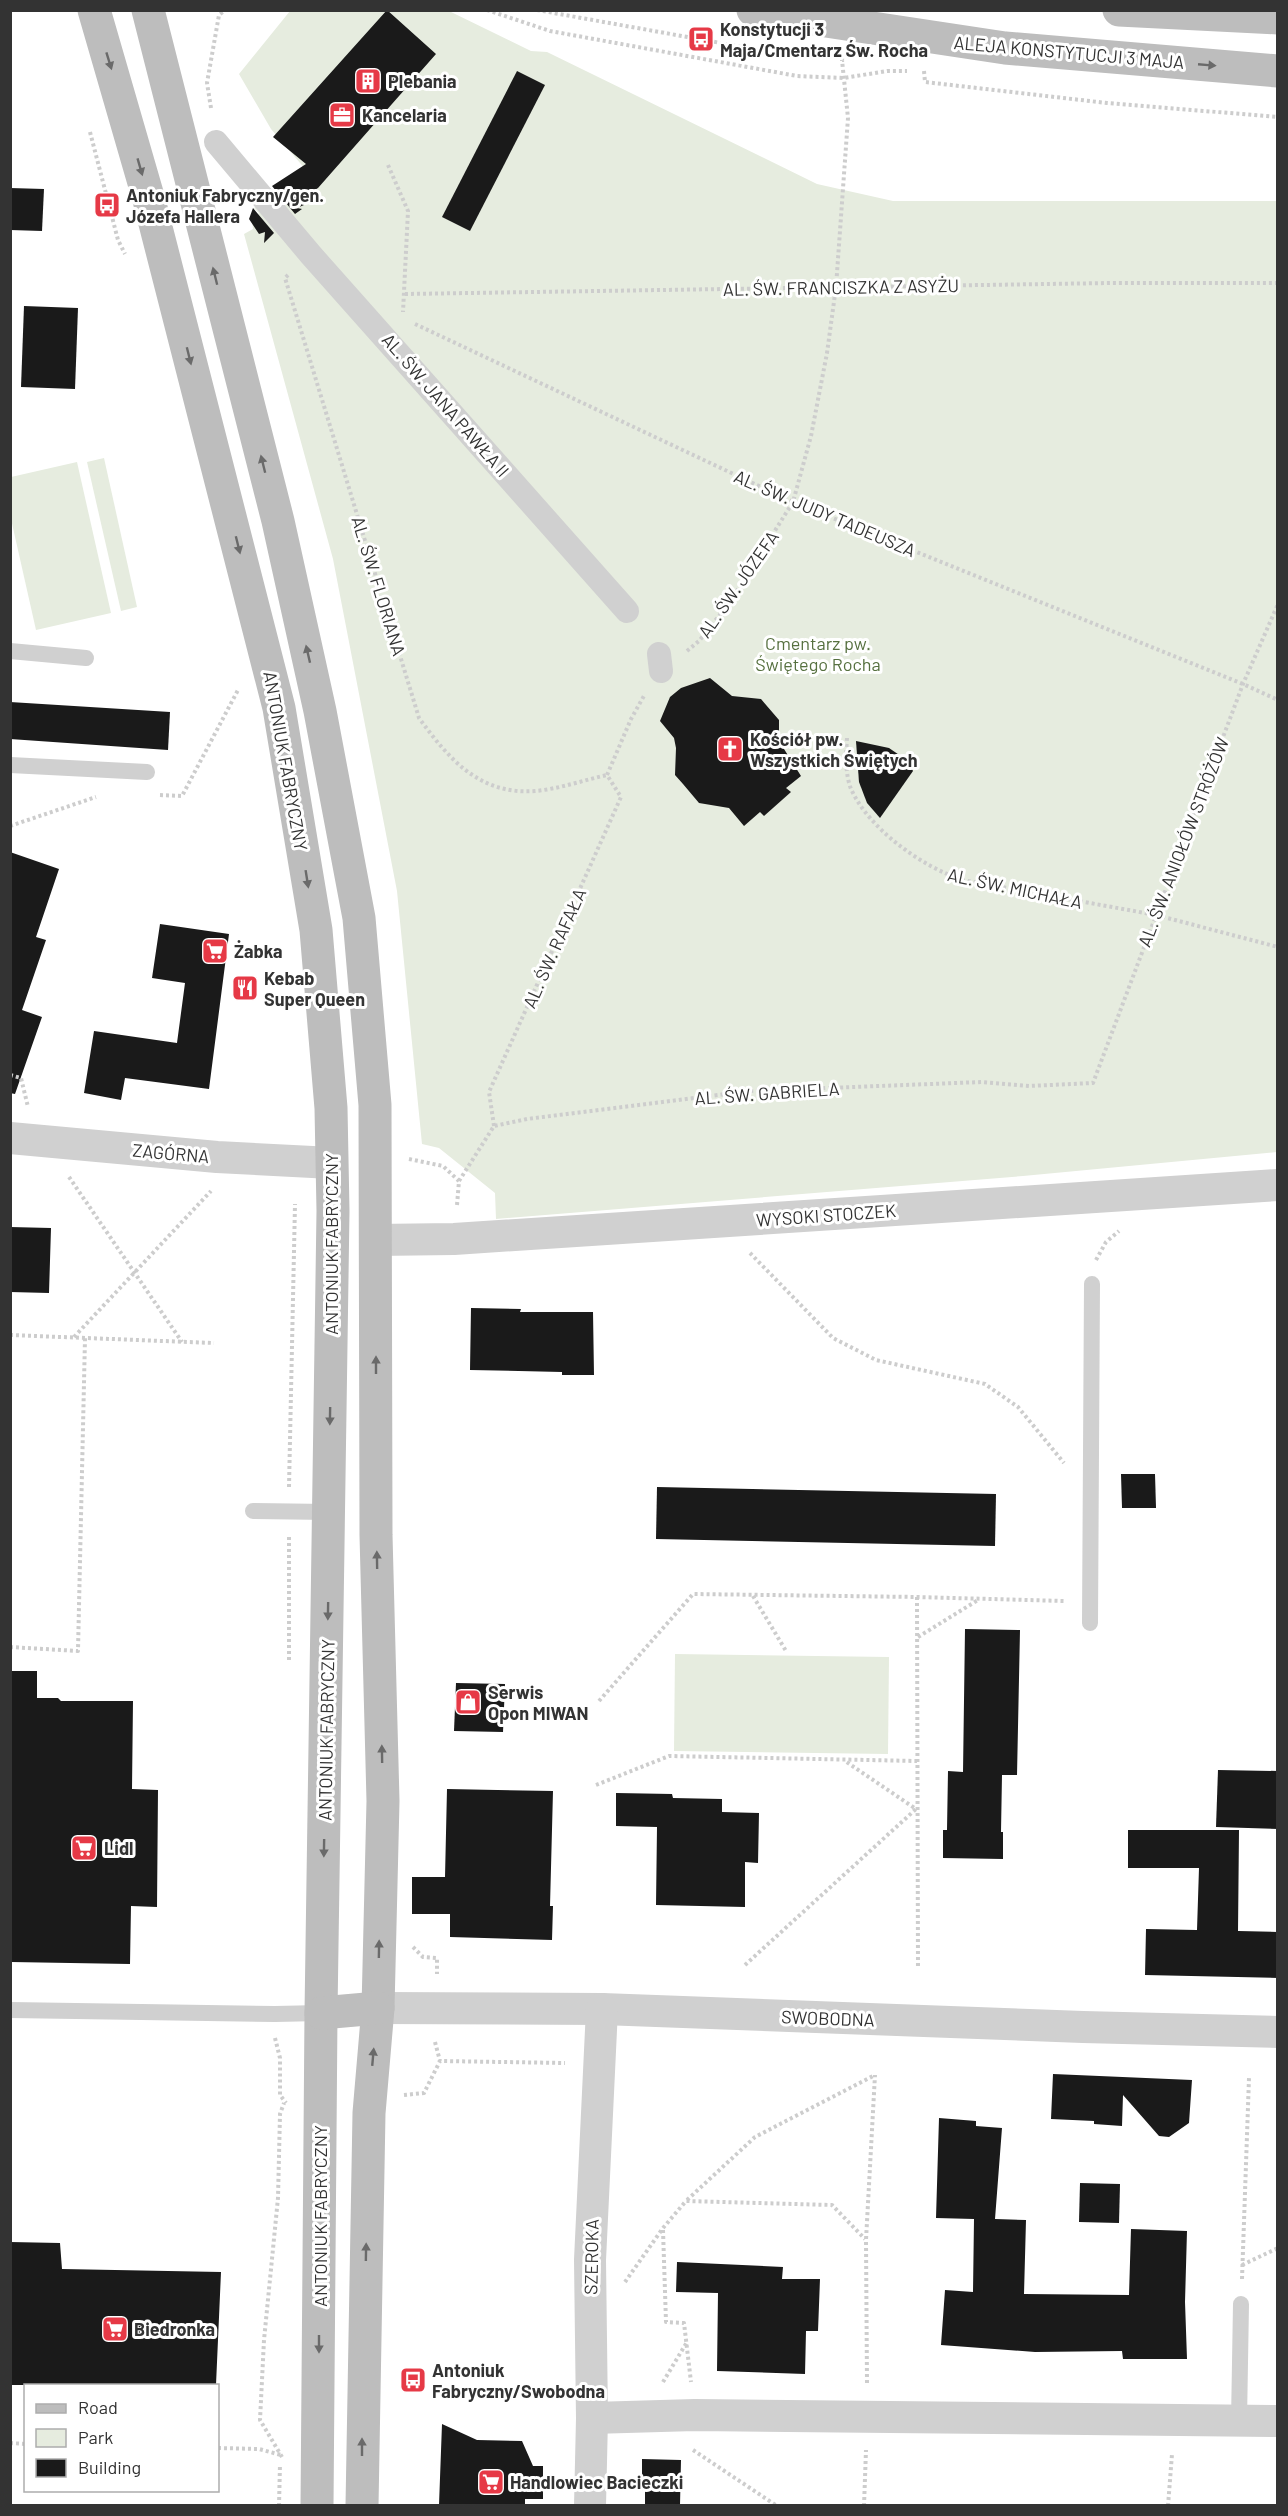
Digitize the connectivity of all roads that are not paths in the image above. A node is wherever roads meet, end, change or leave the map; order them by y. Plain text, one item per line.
1 (94, 10) edge
2 (148, 10) edge
3 (753, 10) edge
4 (1119, 10) edge
5 (1278, 18) edge
6 (1278, 70) edge
7 (171, 100) junction
8 (124, 111) junction
9 (216, 142) dead end
10 (627, 612) dead end
11 (10, 651) edge
12 (86, 658) dead end
13 (10, 765) edge
14 (147, 772) dead end
15 (10, 1138) edge
16 (332, 1163) junction
17 (1278, 1185) edge
18 (375, 1240) junction
19 (1092, 1284) dead end
20 (253, 1511) dead end
21 (329, 1512) junction
22 (1090, 1623) dead end
23 (378, 2008) junction
24 (10, 2010) edge
25 (602, 2010) junction
26 (321, 2013) junction
27 (1278, 2032) edge
28 (1241, 2304) road end
29 (592, 2418) junction
30 (1239, 2421) junction
31 (1278, 2421) edge
32 (317, 2505) edge
33 (362, 2505) edge
34 (590, 2505) edge

1 -> 8 main road, ANTONIUK FABRYCZNY
2 - 7 main road
3 -> 6 main road, ALEJA KONSTYTUCJI 3 MAJA
4 - 5 main road
7 - 8 main road
18 -> 7 main road
8 -> 16 main road, ANTONIUK FABRYCZNY
9 - 10 street, AL. ŚW. JANA PAWŁA II
11 - 12 lane
13 - 14 lane
15 - 16 street, ZAGÓRNA
16 -> 21 main road, ANTONIUK FABRYCZNY
17 - 18 street, WYSOKI STOCZEK
23 -> 18 main road
19 - 22 lane
20 - 21 lane
21 -> 26 main road, ANTONIUK FABRYCZNY
23 - 25 street, SWOBODNA
23 - 26 main road
33 -> 23 main road
24 - 26 lane
25 - 27 street, SWOBODNA
25 - 29 street, SZEROKA
26 -> 32 main road, ANTONIUK FABRYCZNY
28 - 30 lane
29 - 30 street
29 - 34 street, SZEROKA
30 - 31 street

